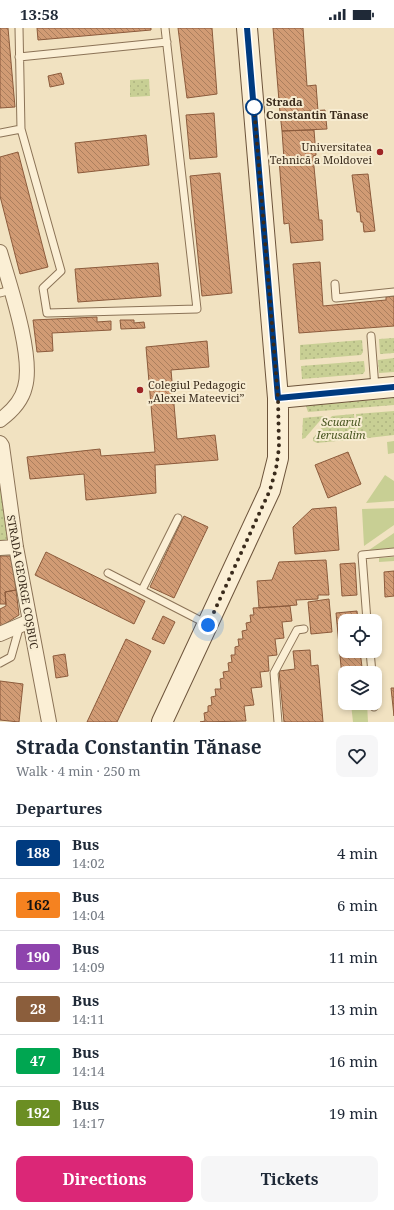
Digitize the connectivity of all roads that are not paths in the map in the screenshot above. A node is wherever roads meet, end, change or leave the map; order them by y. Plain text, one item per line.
1 (19, 28) edge
2 (165, 28) edge
3 (247, 28) edge
4 (167, 42) junction
5 (19, 57) junction
6 (21, 129) junction
7 (0, 133) edge
8 (0, 252) edge
9 (335, 284) dead end
10 (6, 292) edge
11 (394, 292) edge
12 (371, 336) dead end
13 (384, 388) edge
14 (278, 398) junction
15 (0, 420) edge
16 (0, 443) edge
17 (178, 518) dead end
18 (16, 547) junction
19 (0, 548) edge
20 (394, 552) edge
21 (108, 573) dead end
22 (142, 590) junction
23 (366, 614) edge
24 (25, 623) junction
25 (208, 625) junction
26 (304, 629) dead end
27 (0, 634) edge
28 (0, 663) edge
29 (49, 722) edge
30 (162, 722) edge
31 (278, 722) edge

1 - 5 lane
2 - 4 lane
3 - 14 main road
4 - 5 lane
4 - 6 lane
5 - 6 lane
6 - 7 lane
8 - 10 street
9 - 11 lane
10 - 15 street
12 - 13 lane
13 - 14 main road
14 - 25 main road
16 - 18 street, STRADA GEORGE COȘBUC
17 - 22 lane
18 - 19 street
18 - 24 street, STRADA GEORGE COȘBUC
20 - 23 lane
21 - 22 lane
22 - 25 lane
24 - 27 street
24 - 28 lane
24 - 29 street, STRADA GEORGE COȘBUC
25 - 30 main road
26 - 31 lane

